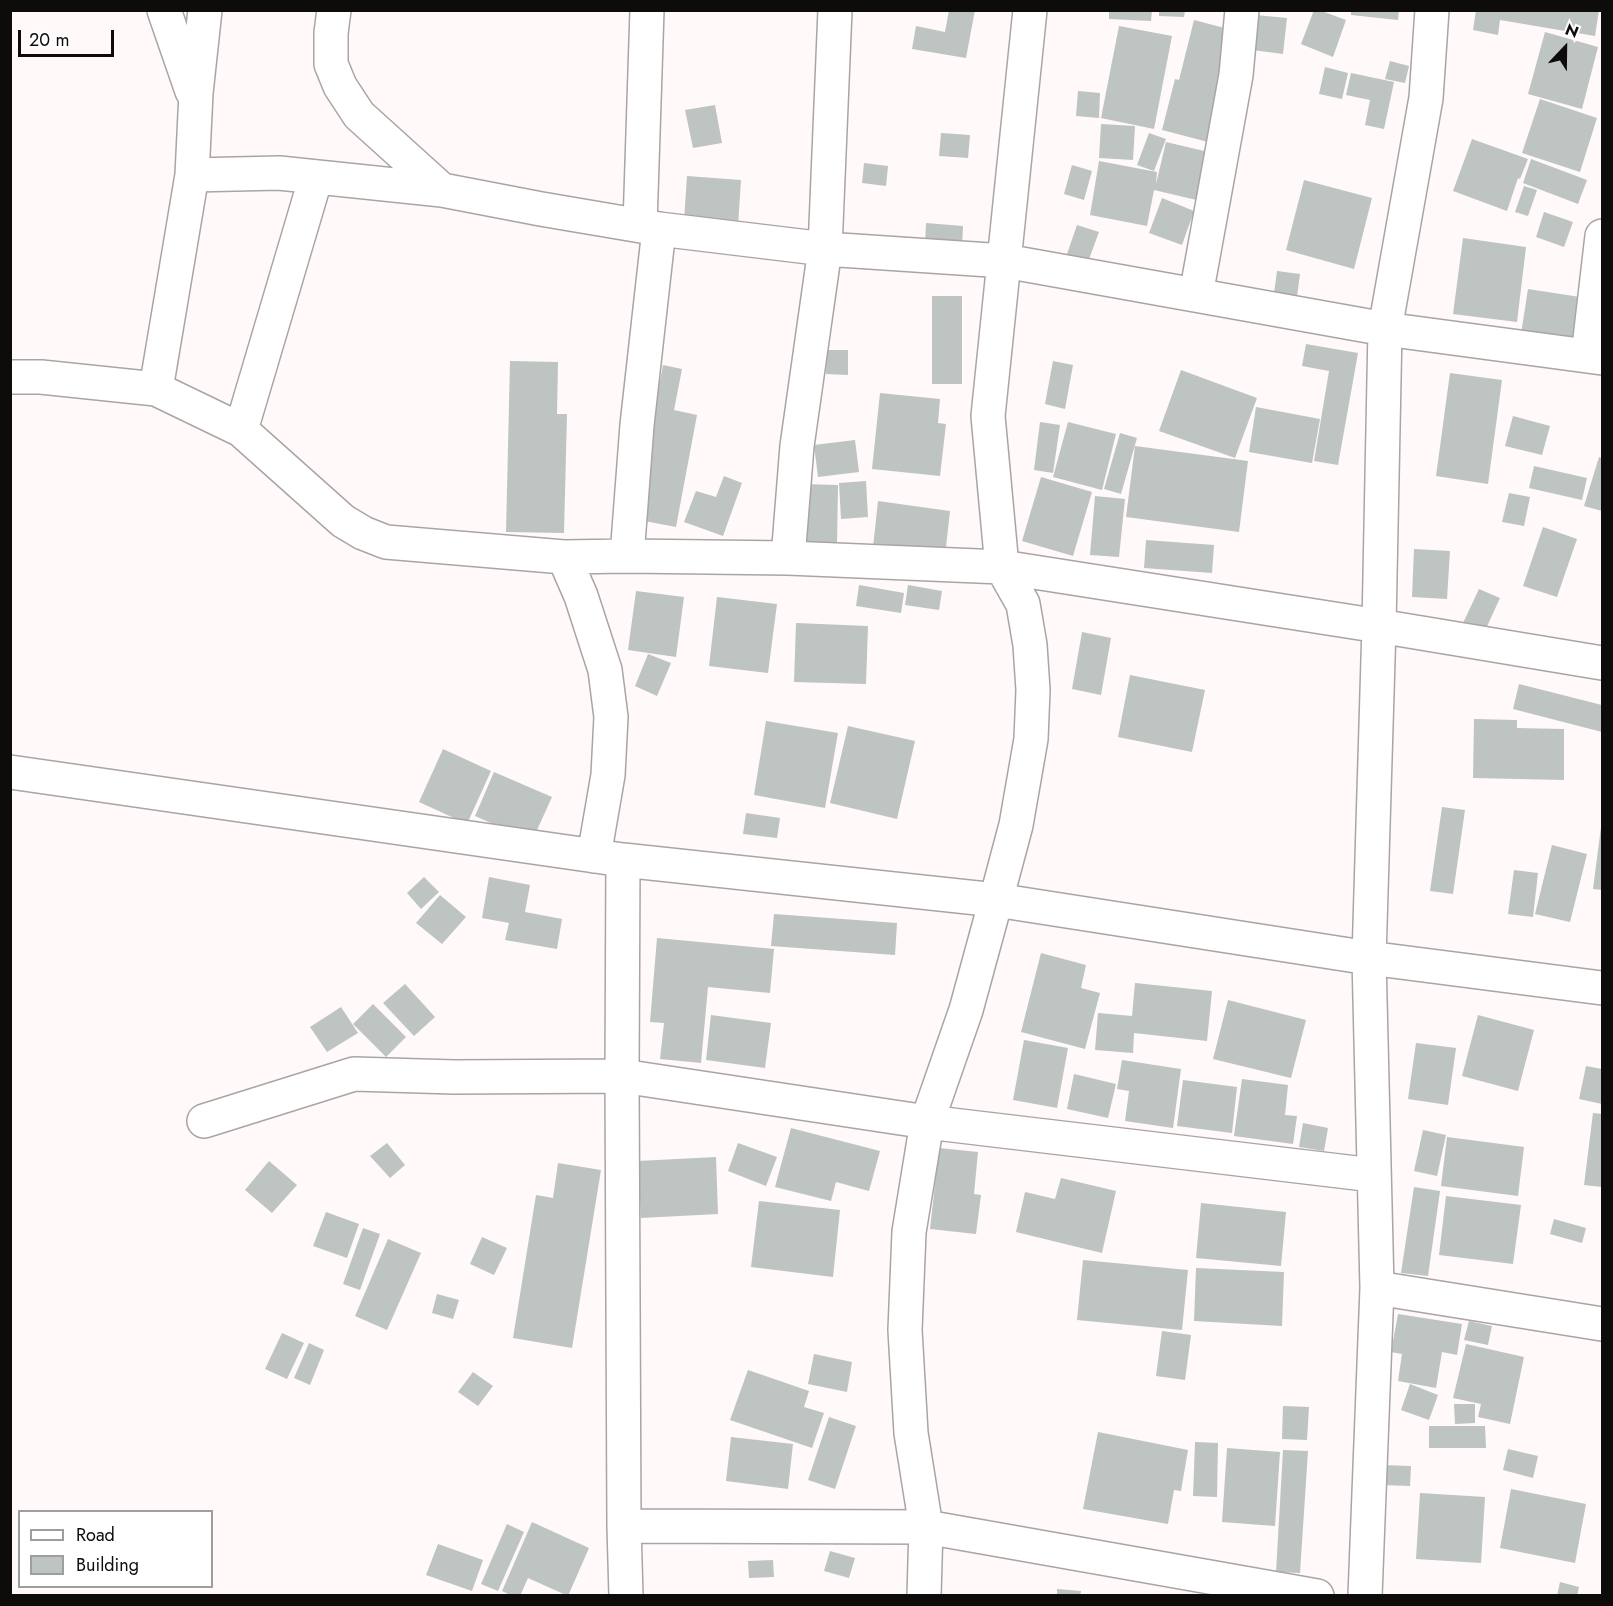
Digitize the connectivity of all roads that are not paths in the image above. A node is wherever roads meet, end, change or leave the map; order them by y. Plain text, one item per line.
1 (164, 10) edge
2 (205, 10) edge
3 (334, 10) edge
4 (647, 10) edge
5 (835, 10) edge
6 (1030, 10) edge
7 (1242, 10) edge
8 (1432, 10) edge
9 (196, 100) junction
10 (192, 175) junction
11 (316, 177) junction
12 (442, 190) junction
13 (650, 227) junction
14 (1602, 236) edge
15 (825, 249) junction
16 (1005, 261) junction
17 (1196, 295) junction
18 (1385, 329) junction
19 (1595, 357) edge
20 (10, 377) edge
21 (156, 389) junction
22 (241, 430) junction
23 (627, 556) junction
24 (564, 557) junction
25 (788, 558) junction
26 (1002, 567) junction
27 (1379, 626) junction
28 (1602, 663) edge
29 (10, 772) edge
30 (608, 858) junction
31 (996, 900) junction
32 (1369, 958) junction
33 (1602, 988) edge
34 (622, 1076) junction
35 (204, 1121) dead end
36 (927, 1122) junction
37 (1373, 1175) junction
38 (1377, 1288) junction
39 (1602, 1324) edge
40 (624, 1526) junction
41 (927, 1527) junction
42 (626, 1596) edge
43 (924, 1596) edge
44 (1317, 1596) edge
45 (1365, 1596) edge

1 - 9 street
2 - 9 street
3 - 12 street
4 - 13 street
5 - 15 street
6 - 16 street
7 - 17 street
8 - 18 street
9 - 10 street
10 - 11 street
10 - 21 street
11 - 12 street
11 - 22 street
12 - 13 street
13 - 15 street
13 - 23 street
14 - 19 street
15 - 16 street
15 - 25 street
16 - 17 street
16 - 26 street
17 - 18 street
18 - 19 street
18 - 27 street
20 - 21 street
21 - 22 street
22 - 24 street
23 - 24 street
23 - 25 street
24 - 30 street
25 - 26 street
26 - 27 street
26 - 31 street
27 - 28 street
27 - 32 street
29 - 30 street
30 - 31 street
30 - 34 street
31 - 32 street
31 - 36 street
32 - 33 street
32 - 37 street
34 - 35 street
34 - 36 street
34 - 40 street
36 - 37 street
36 - 41 street
37 - 38 street
38 - 39 street
38 - 45 street
40 - 41 street
40 - 42 street
41 - 43 street
41 - 44 street

